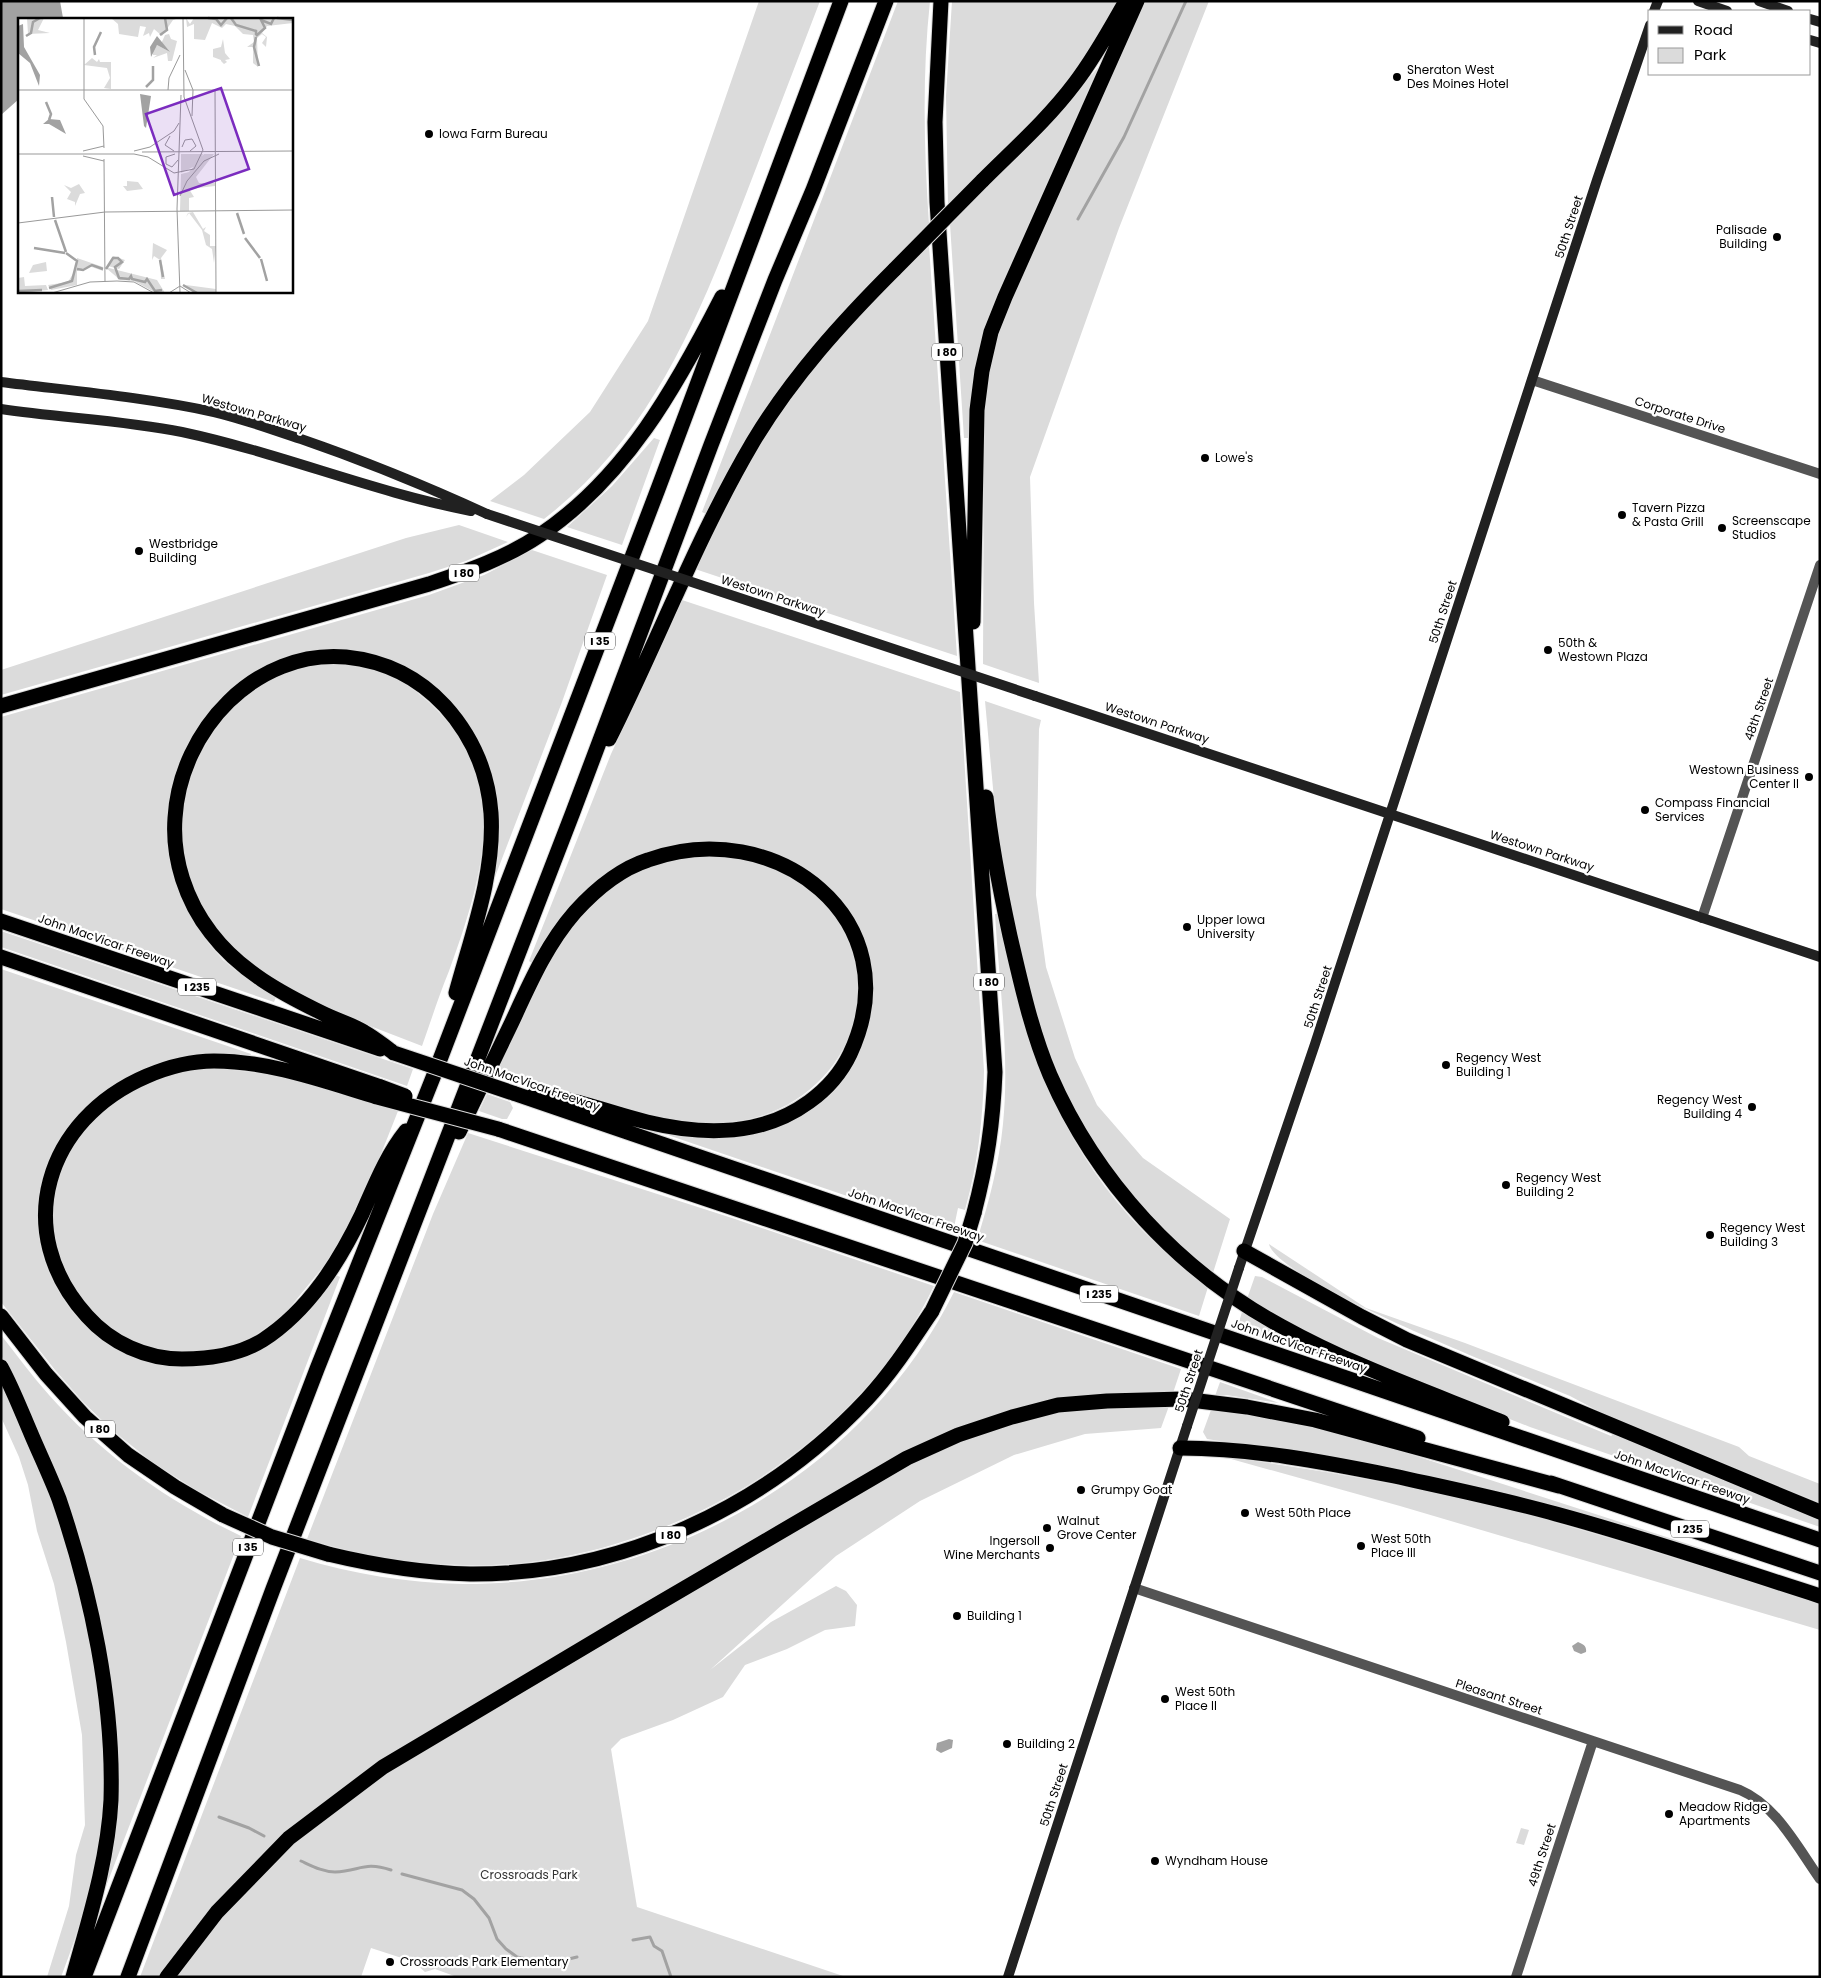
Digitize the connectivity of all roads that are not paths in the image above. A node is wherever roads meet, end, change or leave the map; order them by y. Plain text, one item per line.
1 (841, 1) edge
2 (886, 1) edge
3 (941, 1) edge
4 (1126, 1) edge
5 (1137, 1) edge
6 (1698, 1) edge
7 (1759, 1) edge
8 (1724, 10) edge
9 (1785, 10) edge
10 (1648, 31) edge
11 (762, 212) junction
12 (1532, 380) junction
13 (1, 382) edge
14 (1, 409) edge
15 (1820, 474) edge
16 (487, 514) junction
17 (1820, 566) edge
18 (970, 703) junction
19 (1, 706) edge
20 (973, 750) junction
21 (572, 812) junction
22 (1391, 814) junction
23 (1702, 918) junction
24 (1, 921) edge
25 (1, 957) edge
26 (1820, 958) edge
27 (394, 1053) junction
28 (436, 1070) junction
29 (379, 1092) junction
30 (513, 1093) junction
31 (416, 1118) junction
32 (412, 1230) junction
33 (1244, 1252) junction
34 (1, 1316) edge
35 (1, 1367) edge
36 (1180, 1448) junction
37 (1559, 1486) junction
38 (1685, 1494) junction
39 (1820, 1512) edge
40 (1820, 1540) edge
41 (1820, 1573) edge
42 (1134, 1588) junction
43 (1820, 1596) edge
44 (1592, 1741) junction
45 (1820, 1879) edge
46 (73, 1977) edge
47 (84, 1977) edge
48 (128, 1977) edge
49 (167, 1977) edge
50 (1008, 1977) edge
51 (1516, 1977) edge

1 - 11 highway, I 80
2 - 21 highway, I 35
3 - 18 highway, I 80
4 - 21 highway, bridge
5 - 18 highway
6 - 8 street
7 - 9 street
10 - 12 street, 50th Street
11 - 19 highway, I 80
11 - 28 highway, I 35
12 - 15 street, Corporate Drive
12 - 22 street, 50th Street
13 - 16 street, Westown Parkway
14 - 16 street, Westown Parkway
16 - 22 street, Westown Parkway, bridge
17 - 23 street, 48th Street
18 - 20 highway, I 80
20 - 34 highway, I 80, bridge
20 - 38 highway
21 - 32 highway, I 35
22 - 23 street, Westown Parkway
22 - 33 street, 50th Street
23 - 26 street, Westown Parkway
24 - 27 highway, John MacVicar Freeway / I 235
25 - 29 highway, I 235
27 - 28 highway
27 - 30 highway, John MacVicar Freeway / I 235, bridge
28 - 31 highway, I 35
29 - 31 highway
29 - 37 highway, I 235, bridge
30 - 32 highway
30 - 38 highway, John MacVicar Freeway / I 235
31 - 47 highway, I 35
32 - 48 highway, I 35
33 - 36 street, 50th Street, bridge
33 - 39 highway
35 - 46 highway
36 - 42 street, 50th Street
36 - 43 highway
37 - 41 highway, I 235
37 - 49 highway
38 - 40 highway, John MacVicar Freeway / I 235
42 - 44 street, Pleasant Street
42 - 50 street, 50th Street
44 - 45 street, Pleasant Street
44 - 51 street, 49th Street

